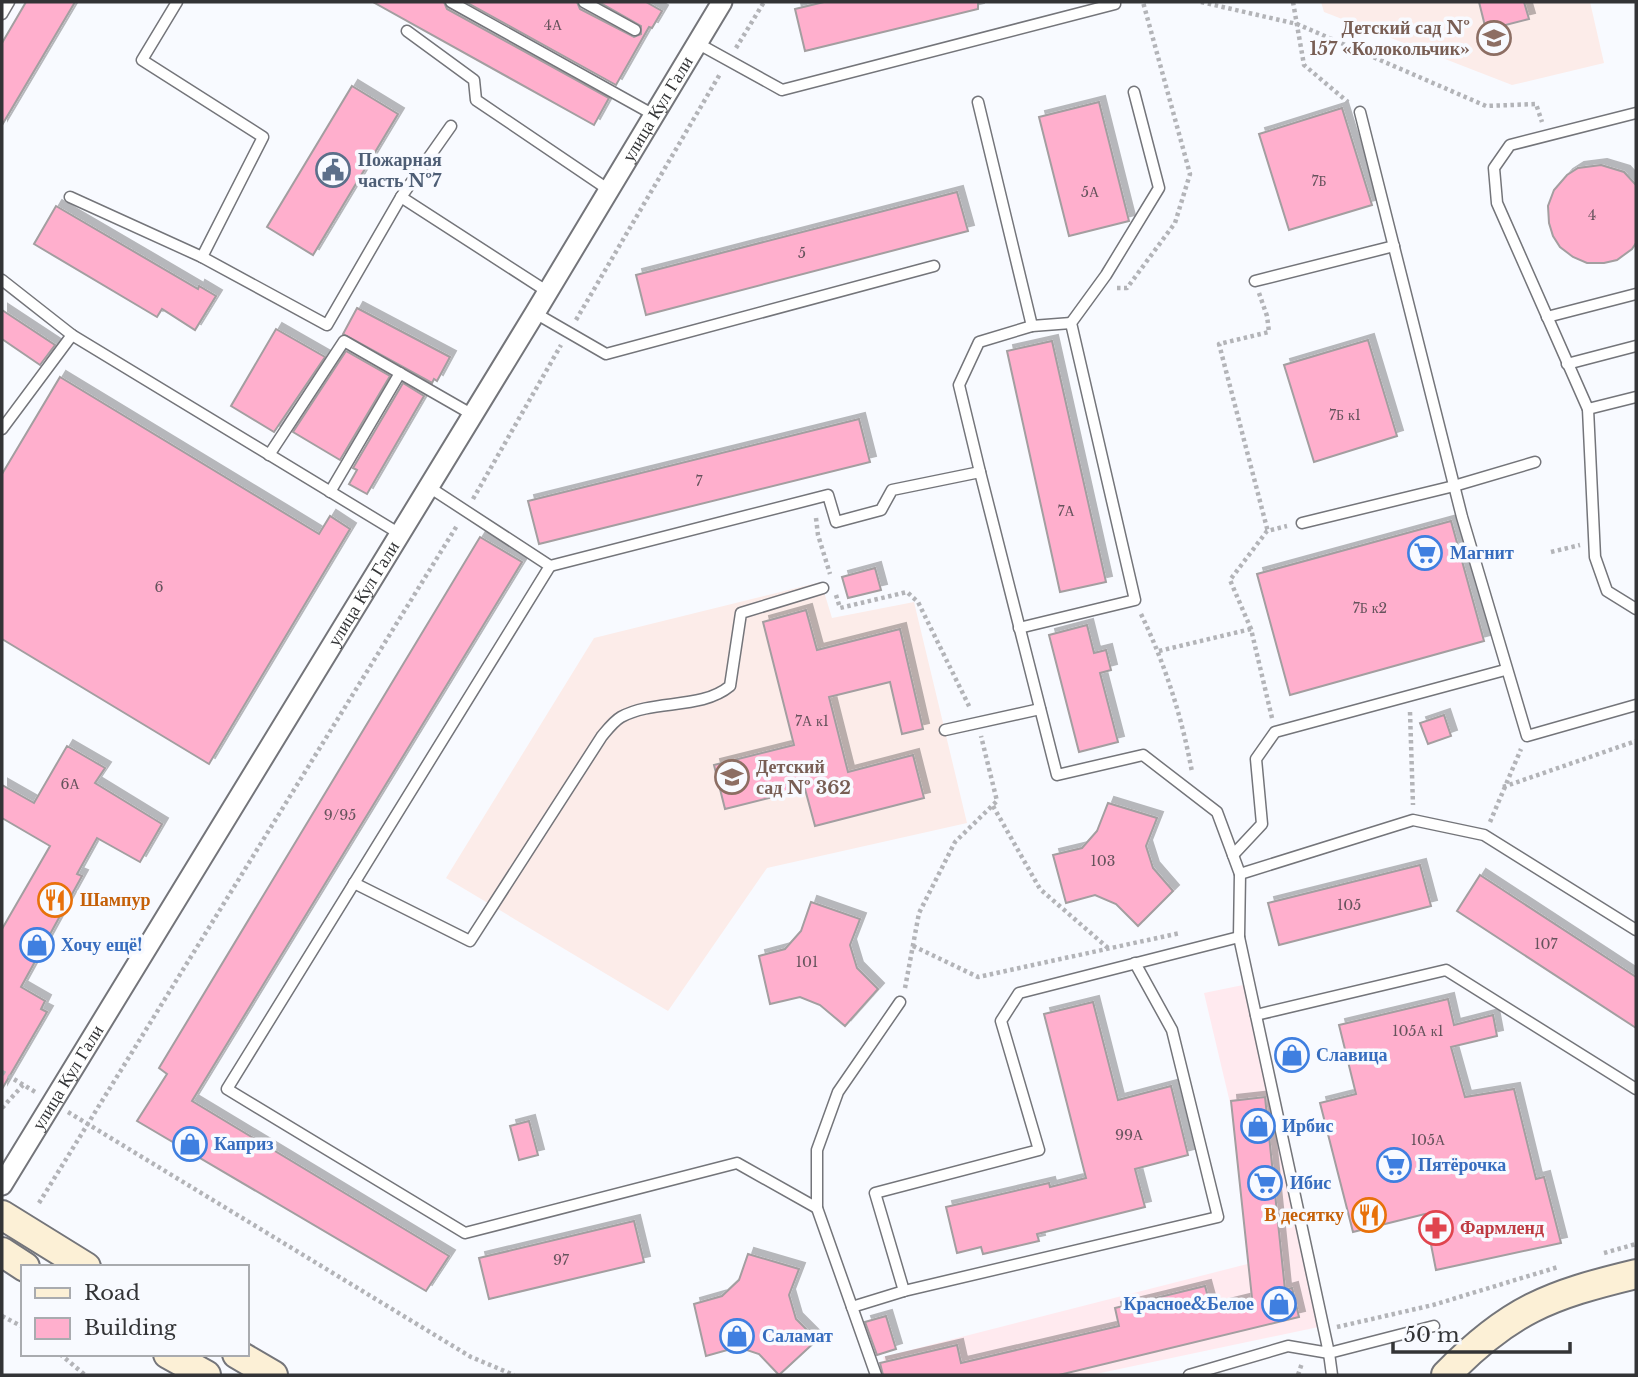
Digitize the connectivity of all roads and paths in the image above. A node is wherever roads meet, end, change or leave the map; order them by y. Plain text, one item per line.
1 (9, 2) edge
2 (177, 2) edge
3 (451, 2) edge
4 (584, 2) edge
5 (764, 2) edge
6 (1201, 2) edge
7 (1293, 2) edge
8 (720, 3) edge
9 (1115, 4) dead end
10 (2, 14) edge
11 (1297, 24) junction
12 (635, 30) dead end
13 (407, 31) dead end
14 (697, 43) junction
15 (728, 60) junction
16 (1134, 92) dead end
17 (978, 102) dead end
18 (1360, 112) joint
19 (1636, 113) edge
20 (654, 115) junction
21 (451, 125) dead end
22 (1546, 136) junction
23 (609, 190) junction
24 (71, 197) dead end
25 (401, 197) junction
26 (1394, 246) junction
27 (202, 257) junction
28 (934, 266) dead end
29 (2, 281) edge
30 (1255, 281) joint
31 (548, 292) junction
32 (1636, 294) edge
33 (535, 313) junction
34 (1547, 317) junction
35 (1071, 323) junction
36 (1032, 326) junction
37 (568, 332) junction
38 (72, 335) junction
39 (1636, 346) edge
40 (1567, 364) junction
41 (400, 373) junction
42 (1636, 397) edge
43 (1588, 409) junction
44 (473, 415) junction
45 (5, 417) edge
46 (2, 429) edge
47 (269, 455) junction
48 (1535, 462) dead end
49 (980, 472) junction
50 (1454, 486) junction
51 (429, 487) junction
52 (330, 492) junction
53 (813, 499) junction
54 (466, 511) junction
55 (1302, 523) joint
56 (1268, 532) dead end
57 (400, 534) junction
58 (1594, 541) junction
59 (1550, 552) dead end
60 (550, 566) junction
61 (823, 588) dead end
62 (1135, 600) junction
63 (1636, 609) edge
64 (1019, 628) junction
65 (1251, 629) junction
66 (1159, 651) junction
67 (1506, 670) junction
68 (1409, 696) junction
69 (1636, 705) edge
70 (1040, 709) junction
71 (977, 723) junction
72 (945, 730) dead end
73 (1276, 732) junction
74 (1527, 736) junction
75 (1636, 741) edge
76 (1503, 787) junction
77 (1197, 797) junction
78 (993, 806) junction
79 (1413, 820) junction
80 (1485, 835) junction
81 (1233, 855) junction
82 (1240, 874) junction
83 (354, 883) junction
84 (1636, 930) edge
85 (1187, 931) dead end
86 (1239, 937) junction
87 (913, 946) junction
88 (1108, 948) junction
89 (1135, 963) junction
90 (900, 1002) joint
91 (1256, 1015) junction
92 (2, 1072) edge
93 (23, 1085) junction
94 (1636, 1089) edge
95 (52, 1102) junction
96 (2, 1108) edge
97 (86, 1123) junction
98 (2, 1185) edge
99 (39, 1203) dead end
100 (817, 1208) junction
101 (2, 1215) edge
102 (1636, 1244) edge
103 (2, 1252) edge
104 (1598, 1255) dead end
105 (22, 1265) edge
106 (83, 1265) edge
107 (1560, 1266) dead end
108 (1636, 1274) edge
109 (904, 1291) junction
110 (852, 1307) junction
111 (2, 1315) edge
112 (21, 1325) edge
113 (1434, 1326) dead end
114 (1324, 1330) junction
115 (1329, 1353) junction
116 (62, 1356) edge
117 (172, 1356) edge
118 (240, 1356) edge
119 (85, 1375) edge
120 (206, 1375) edge
121 (273, 1375) edge
122 (514, 1375) edge
123 (876, 1375) edge
124 (1189, 1375) edge
125 (1332, 1375) edge
126 (1446, 1375) edge

1 - 10 lane
2 - 27 lane
3 - 20 lane
4 - 12 lane
5 - 15 path
6 - 11 path
7 - 11 path
8 - 14 street, улица Кул Гали
9 - 15 lane
11 - 18 path
11 - 22 path
13 - 23 lane
14 - 15 lane
14 - 20 street, улица Кул Гали
15 - 37 path
16 - 35 lane
17 - 36 lane
18 - 26 lane
19 - 22 lane
20 - 23 street, улица Кул Гали
21 - 25 lane
22 - 34 lane
23 - 31 street, улица Кул Гали
24 - 27 lane
25 - 27 lane
25 - 31 lane
26 - 30 lane
26 - 50 lane
28 - 37 lane
29 - 38 lane
30 - 56 path
31 - 33 street, улица Кул Гали
32 - 34 lane
33 - 37 lane
33 - 44 street, улица Кул Гали
34 - 40 lane
35 - 36 lane
35 - 62 lane
36 - 49 lane
37 - 54 path
38 - 45 lane
38 - 47 lane
39 - 40 lane
40 - 43 lane
41 - 44 lane
41 - 47 lane
41 - 52 lane
42 - 43 lane
43 - 58 lane
44 - 51 street, улица Кул Гали
45 - 46 lane
47 - 52 lane
48 - 50 lane
49 - 53 lane
49 - 64 lane
50 - 55 lane
50 - 67 lane
51 - 54 lane
51 - 57 street, улица Кул Гали
52 - 57 lane
53 - 60 lane
53 - 71 path
54 - 60 lane
54 - 97 path
55 - 65 path
57 - 95 street, улица Кул Гали
58 - 59 path
58 - 63 lane
60 - 83 lane
61 - 83 lane
62 - 64 lane
62 - 66 path
64 - 70 lane
65 - 66 path
65 - 73 path
66 - 77 path
67 - 68 lane
67 - 74 lane
68 - 73 lane
68 - 79 path
69 - 74 lane
70 - 71 lane
70 - 77 lane
71 - 72 lane
71 - 78 path
73 - 81 lane
74 - 76 path
75 - 76 path
76 - 80 path
77 - 81 lane
78 - 87 path
78 - 88 path
79 - 80 lane
79 - 82 lane
80 - 84 lane
81 - 82 lane
82 - 86 lane
83 - 100 lane
85 - 88 path
86 - 89 lane
86 - 91 lane
87 - 88 path
87 - 90 path
89 - 109 lane
89 - 109 lane
90 - 100 lane
91 - 94 lane
91 - 114 lane
92 - 93 path
93 - 95 path
93 - 96 path
95 - 97 path
95 - 98 street, улица Кул Гали
97 - 99 path
97 - 122 path
100 - 110 lane
101 - 106 main road
102 - 104 path
103 - 105 main road
107 - 114 path
108 - 126 main road
109 - 110 lane
110 - 123 lane
111 - 112 path
113 - 115 lane
114 - 115 lane
115 - 124 lane
115 - 125 lane
116 - 119 path
117 - 120 main road
118 - 121 main road

